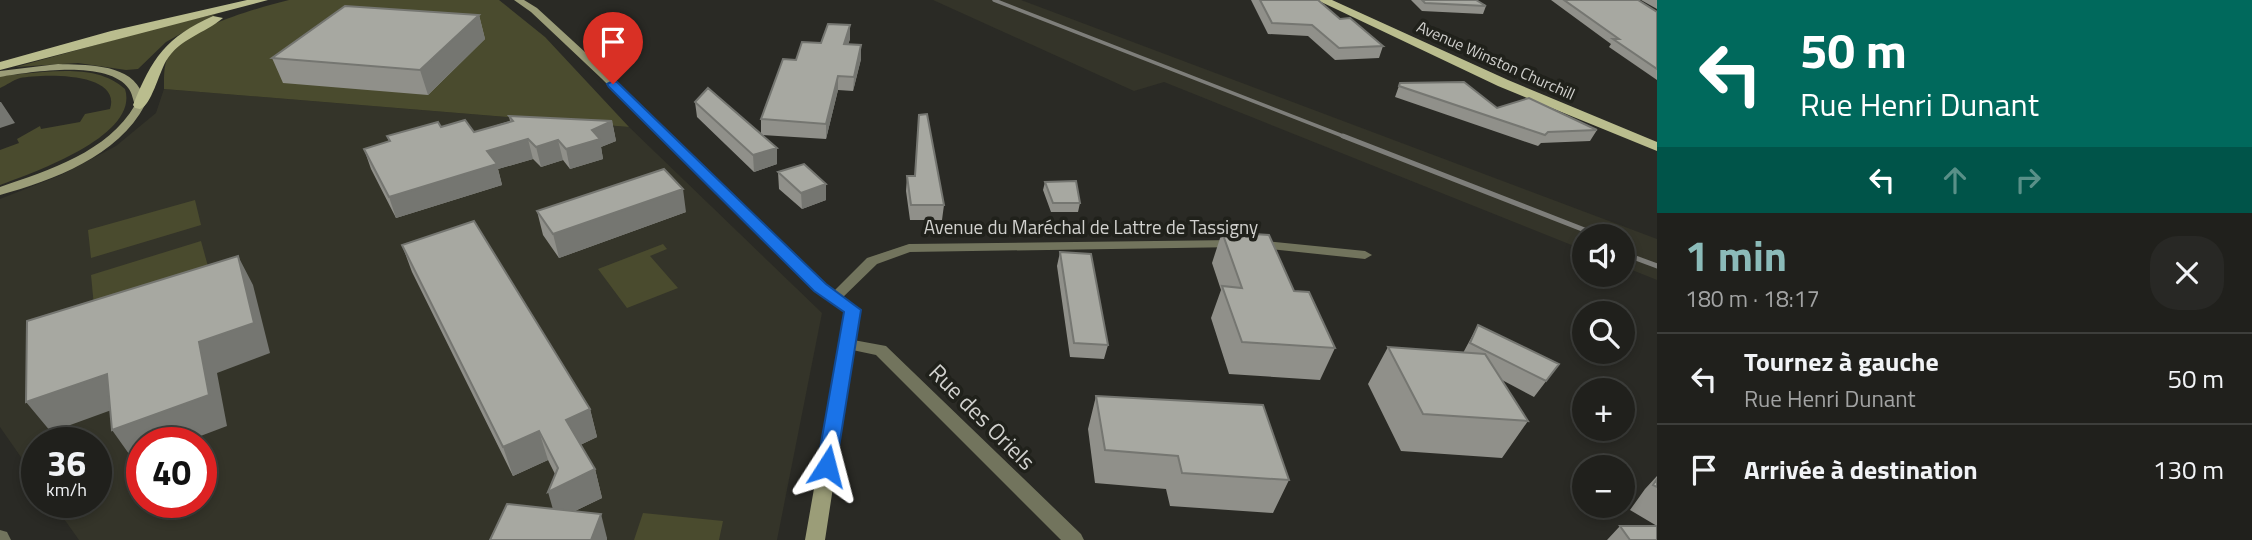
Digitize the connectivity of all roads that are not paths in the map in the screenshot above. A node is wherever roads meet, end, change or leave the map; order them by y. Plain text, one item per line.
1 (228, 0) edge
2 (263, 0) edge
3 (518, 0) edge
4 (1323, 0) edge
5 (1338, 0) edge
6 (0, 61) edge
7 (0, 66) edge
8 (0, 74) edge
9 (140, 105) junction
10 (1657, 139) edge
11 (1657, 147) edge
12 (0, 191) edge
13 (1365, 255) dead end
14 (834, 298) junction
15 (848, 344) junction
16 (815, 540) edge
17 (1074, 540) edge

1 - 6 main road
2 - 7 main road
2 - 9 main road
3 - 14 street
4 - 11 main road, Avenue Winston Churchill
5 - 10 main road, Avenue Winston Churchill
8 - 9 street
9 - 12 street
13 - 14 street, Avenue du Maréchal de Lattre de Tassigny
14 - 15 street
15 - 16 street
15 - 17 street, Rue des Oriels

